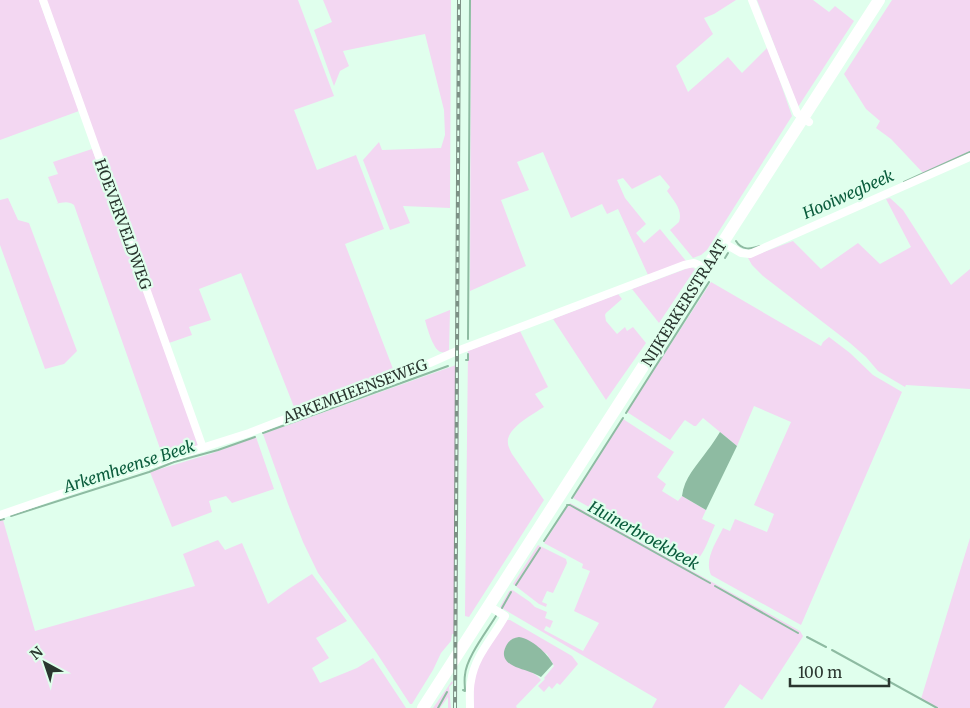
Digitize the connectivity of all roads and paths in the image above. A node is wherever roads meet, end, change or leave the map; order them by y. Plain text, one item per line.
1 (43, 0) edge
2 (752, 0) edge
3 (879, 0) edge
4 (806, 120) junction
5 (970, 157) edge
6 (722, 242) junction
7 (706, 268) junction
8 (203, 448) junction
9 (0, 515) edge
10 (490, 606) junction
11 (423, 708) edge
12 (470, 708) edge

1 - 8 street, HOEVERVELDWEG
2 - 4 street
3 - 4 main road, NIJKERKERSTRAAT
4 - 6 main road, NIJKERKERSTRAAT
5 - 6 street
6 - 7 main road, NIJKERKERSTRAAT
7 - 8 street, ARKEMHEENSEWEG
7 - 10 main road, NIJKERKERSTRAAT
8 - 9 street, ARKEMHEENSEWEG
10 - 11 main road, NIJKERKERSTRAAT
10 - 12 street

